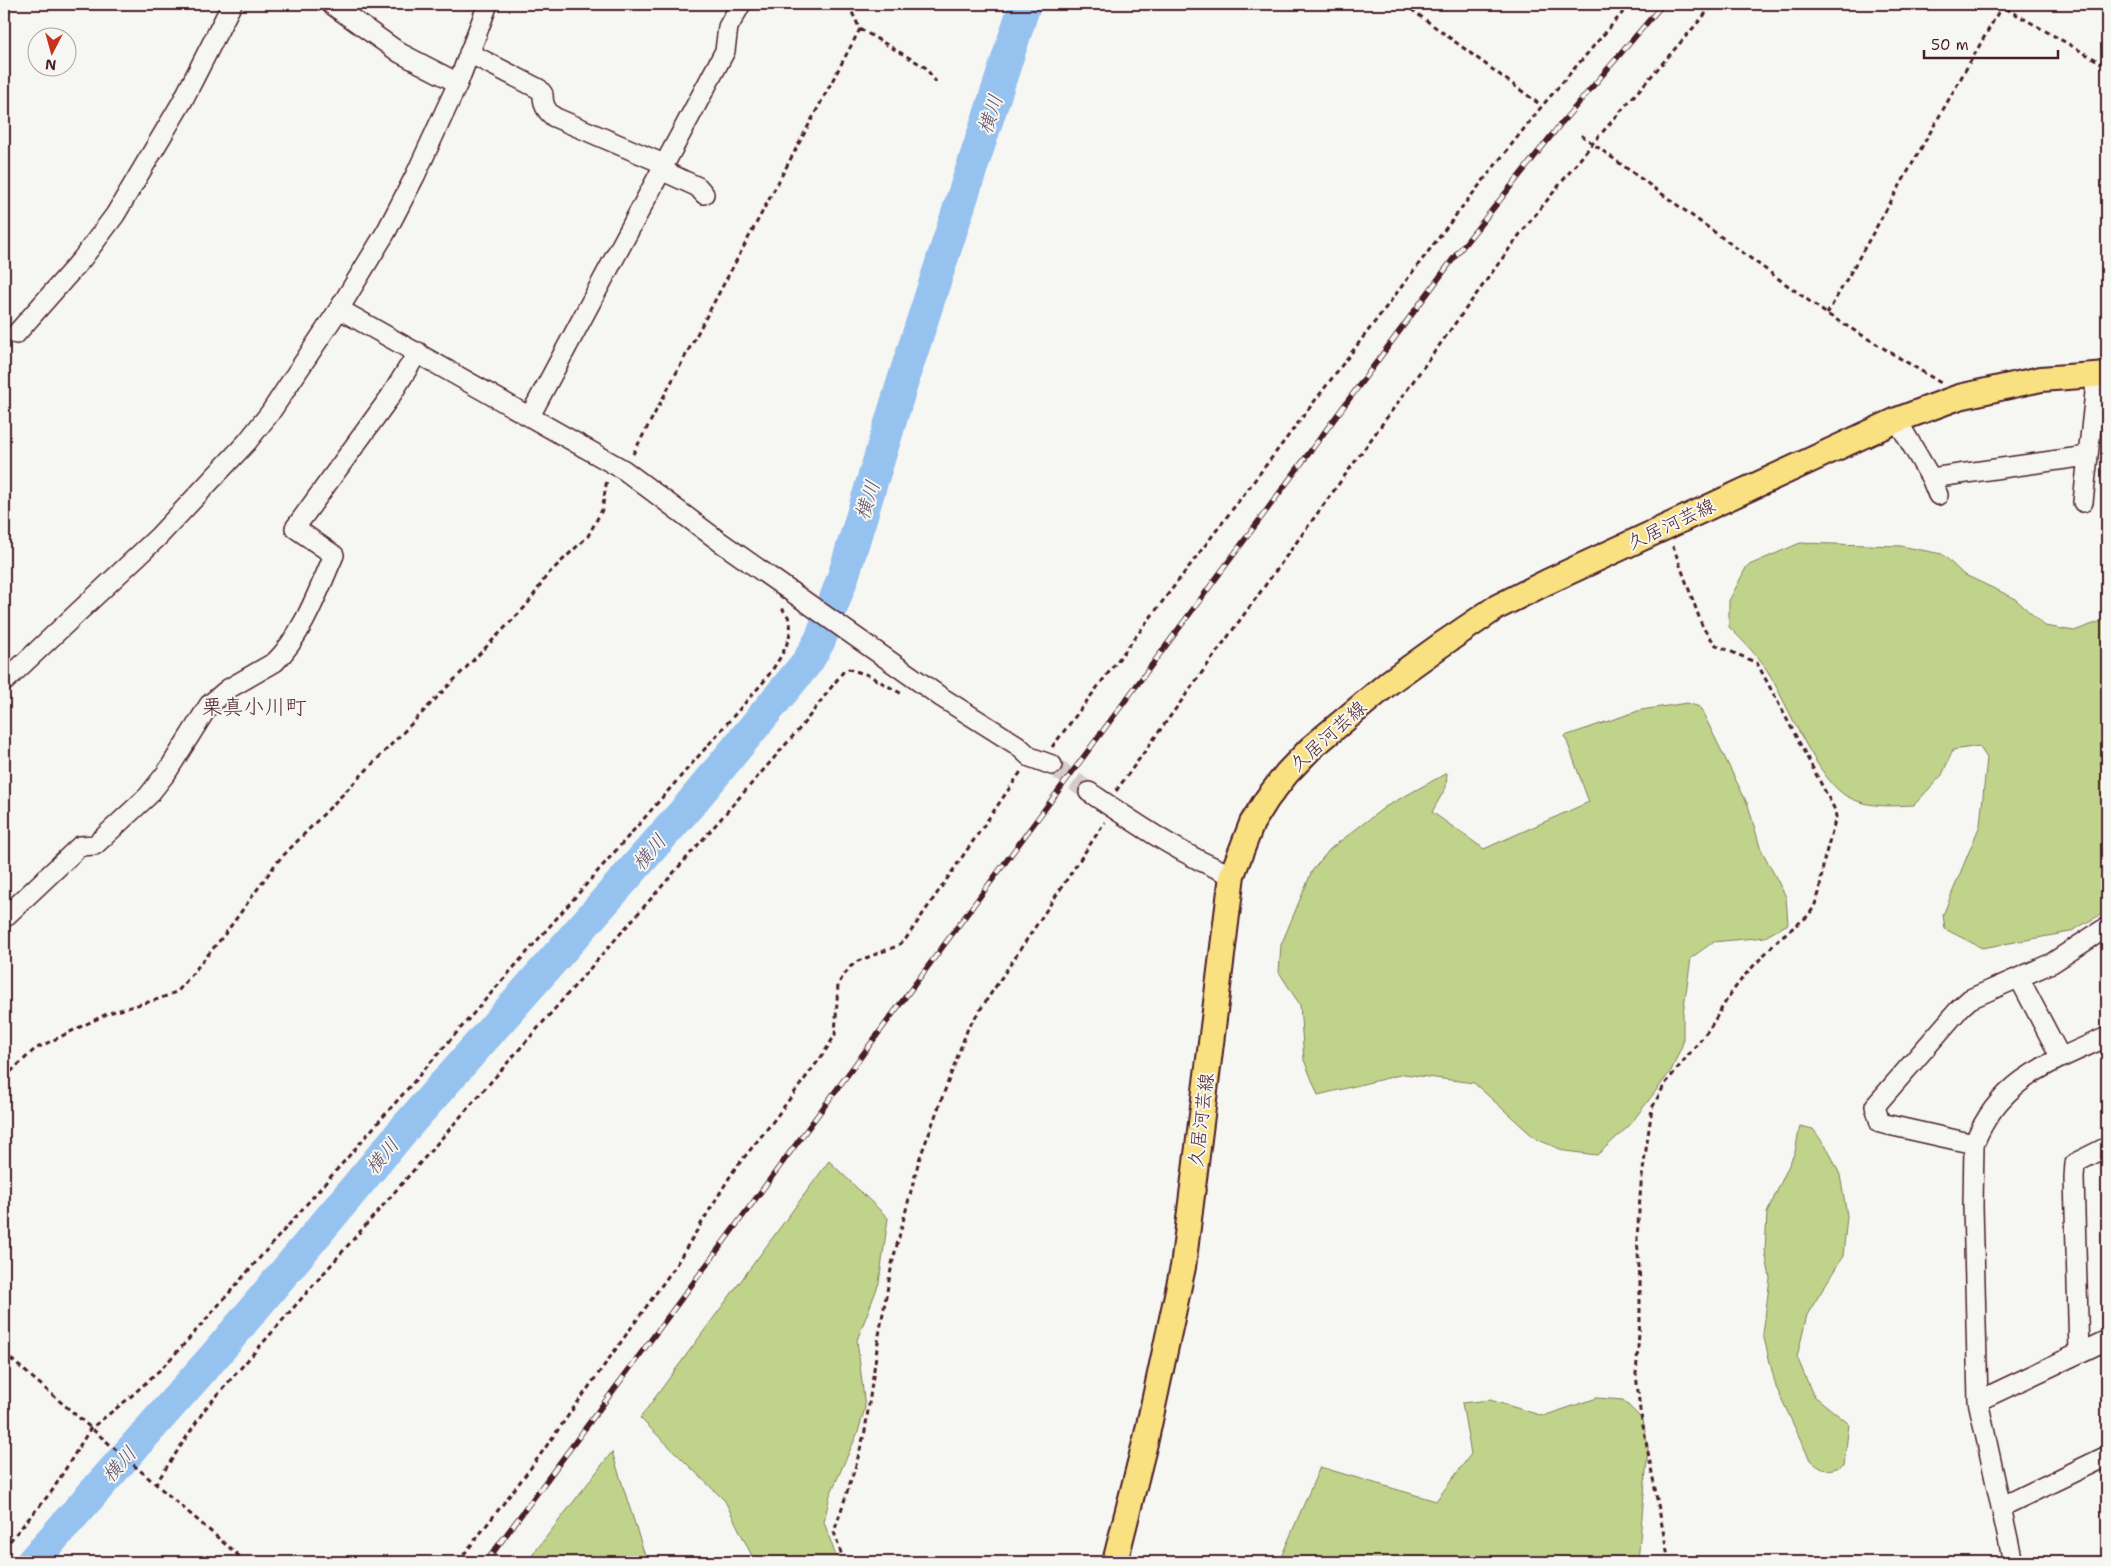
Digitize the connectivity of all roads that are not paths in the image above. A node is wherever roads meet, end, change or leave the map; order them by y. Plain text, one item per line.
1 (232, 4) edge
2 (331, 4) edge
3 (488, 4) edge
4 (741, 4) edge
5 (469, 53) junction
6 (458, 83) junction
7 (663, 167) junction
8 (704, 194) dead end
9 (339, 309) junction
10 (16, 334) dead end
11 (418, 352) junction
12 (2102, 374) edge
13 (530, 416) junction
14 (1897, 420) junction
15 (2087, 456) junction
16 (2083, 502) dead end
17 (4, 682) edge
18 (1041, 761) tunnel mouth
19 (1089, 792) tunnel mouth
20 (1232, 875) junction
21 (4, 918) edge
22 (2107, 926) edge
23 (2019, 978) junction
24 (2107, 1037) edge
25 (2061, 1058) junction
26 (1974, 1144) junction
27 (2107, 1147) edge
28 (2107, 1340) edge
29 (2079, 1353) junction
30 (1978, 1401) junction
31 (2107, 1456) edge
32 (2001, 1507) junction
33 (1115, 1562) edge
34 (2013, 1562) edge

1 - 10 street
2 - 6 street
3 - 5 street
4 - 7 street
5 - 6 street
5 - 7 street
6 - 9 street
7 - 8 street
7 - 13 street
9 - 11 street
9 - 17 street
11 - 13 street
11 - 21 street
12 - 14 main road, 久居河芸線
12 - 15 street
13 - 18 street
14 - 15 street
14 - 20 main road, 久居河芸線
15 - 16 street
19 - 20 street
20 - 33 main road, 久居河芸線
22 - 23 street
23 - 25 street
23 - 26 street
24 - 25 street
25 - 26 street
26 - 30 street
27 - 29 street
28 - 29 street
29 - 30 street
30 - 32 street
31 - 32 street
32 - 34 street

